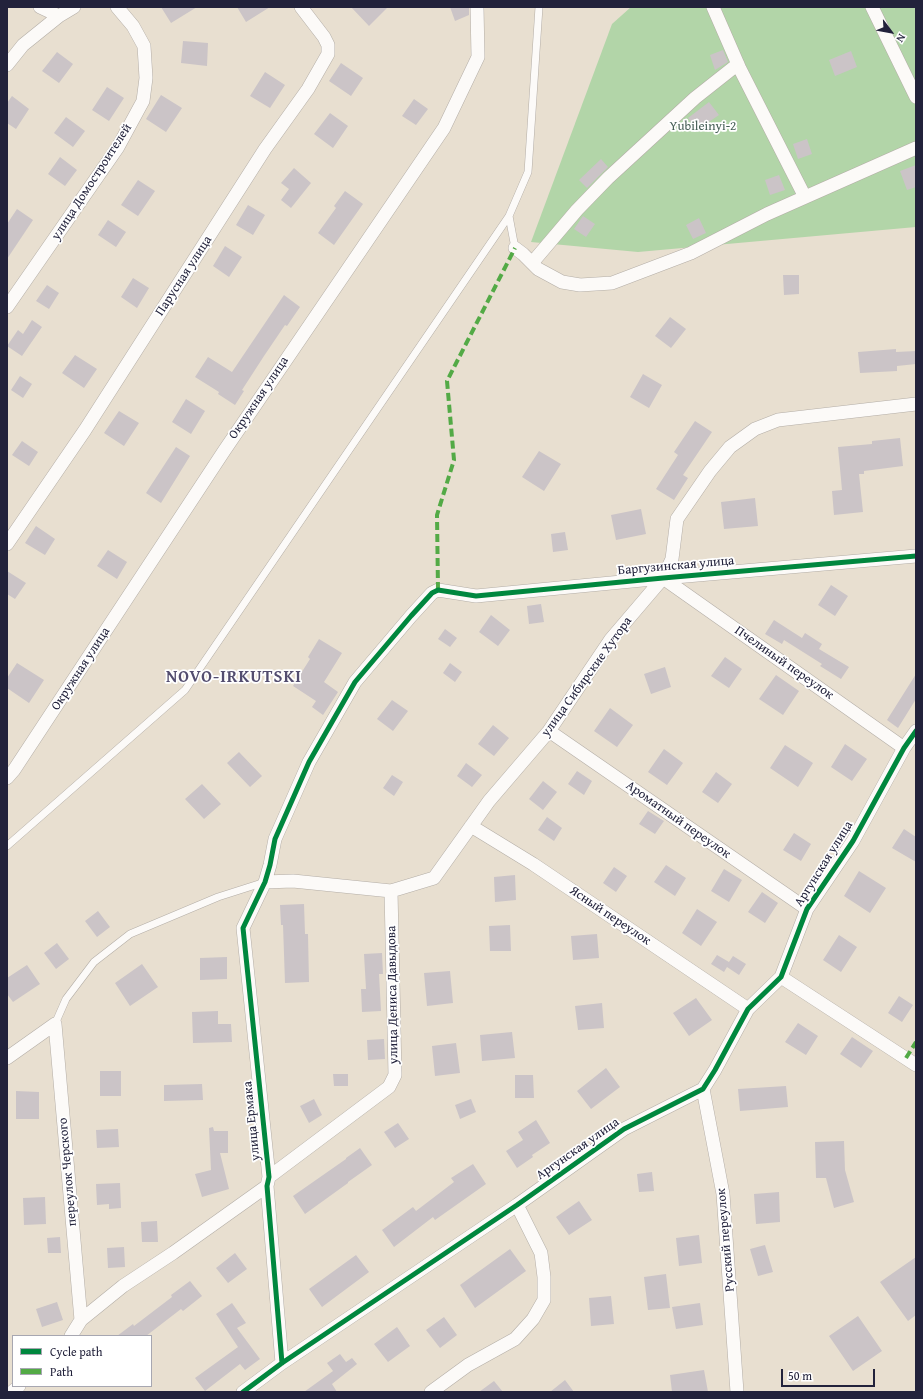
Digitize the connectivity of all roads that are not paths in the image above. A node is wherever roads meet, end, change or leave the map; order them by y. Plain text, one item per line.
1 (40, 7) edge
2 (74, 7) edge
3 (116, 7) edge
4 (301, 7) edge
5 (477, 7) edge
6 (539, 7) edge
7 (713, 7) edge
8 (872, 7) edge
9 (59, 16) junction
10 (738, 64) junction
11 (7, 65) edge
12 (916, 97) edge
13 (916, 148) edge
14 (805, 197) junction
15 (509, 216) junction
16 (515, 248) joint
17 (532, 263) junction
18 (7, 307) edge
19 (916, 404) edge
20 (7, 544) edge
21 (916, 556) edge
22 (663, 578) junction
23 (438, 590) joint
24 (549, 731) junction
25 (916, 731) edge
26 (904, 748) junction
27 (7, 778) edge
28 (471, 826) junction
29 (7, 846) edge
30 (265, 882) junction
31 (391, 891) junction
32 (807, 909) junction
33 (781, 977) junction
34 (748, 1009) junction
35 (55, 1024) junction
36 (7, 1058) edge
37 (916, 1065) edge
38 (703, 1089) junction
39 (268, 1182) junction
40 (517, 1205) junction
41 (82, 1320) junction
42 (72, 1335) edge
43 (282, 1363) junction
44 (243, 1392) edge
45 (431, 1392) edge
46 (737, 1392) edge

1 - 9 street
2 - 9 street
3 - 18 street, улица Домостроителей
4 - 20 street, Парусная улица
5 - 27 street, Окружная улица
6 - 15 lane
7 - 10 street
8 - 12 street
9 - 11 street
10 - 14 street
10 - 17 street
13 - 14 street
14 - 17 street
15 - 16 lane
15 - 29 lane
16 - 17 street
19 - 22 street, улица Сибирские Хутора
21 - 22 street, Баргузинская улица
22 - 23 street, Баргузинская улица
22 - 24 street, улица Сибирские Хутора
22 - 26 street, Пчелиный переулок
23 - 30 street, улица Ермака
24 - 28 street, улица Сибирские Хутора
24 - 32 street, Ароматный переулок
25 - 26 street, Аргунская улица
26 - 32 street, Аргунская улица
28 - 31 street
28 - 34 street, Ясный переулок
30 - 31 street
30 - 35 lane
30 - 39 street, улица Ермака
31 - 39 street, улица Дениса Давыдова
32 - 33 street, Аргунская улица
33 - 34 street, Аргунская улица
33 - 37 street
34 - 38 street, Аргунская улица
35 - 36 street
35 - 41 street, переулок Черского
38 - 40 street, Аргунская улица
38 - 46 street, Русский переулок
39 - 41 street, улица Дениса Давыдова
39 - 43 street, улица Ермака
40 - 43 street, Аргунская улица
40 - 45 street
41 - 42 street, улица Дениса Давыдова
43 - 44 street, Аргунская улица

